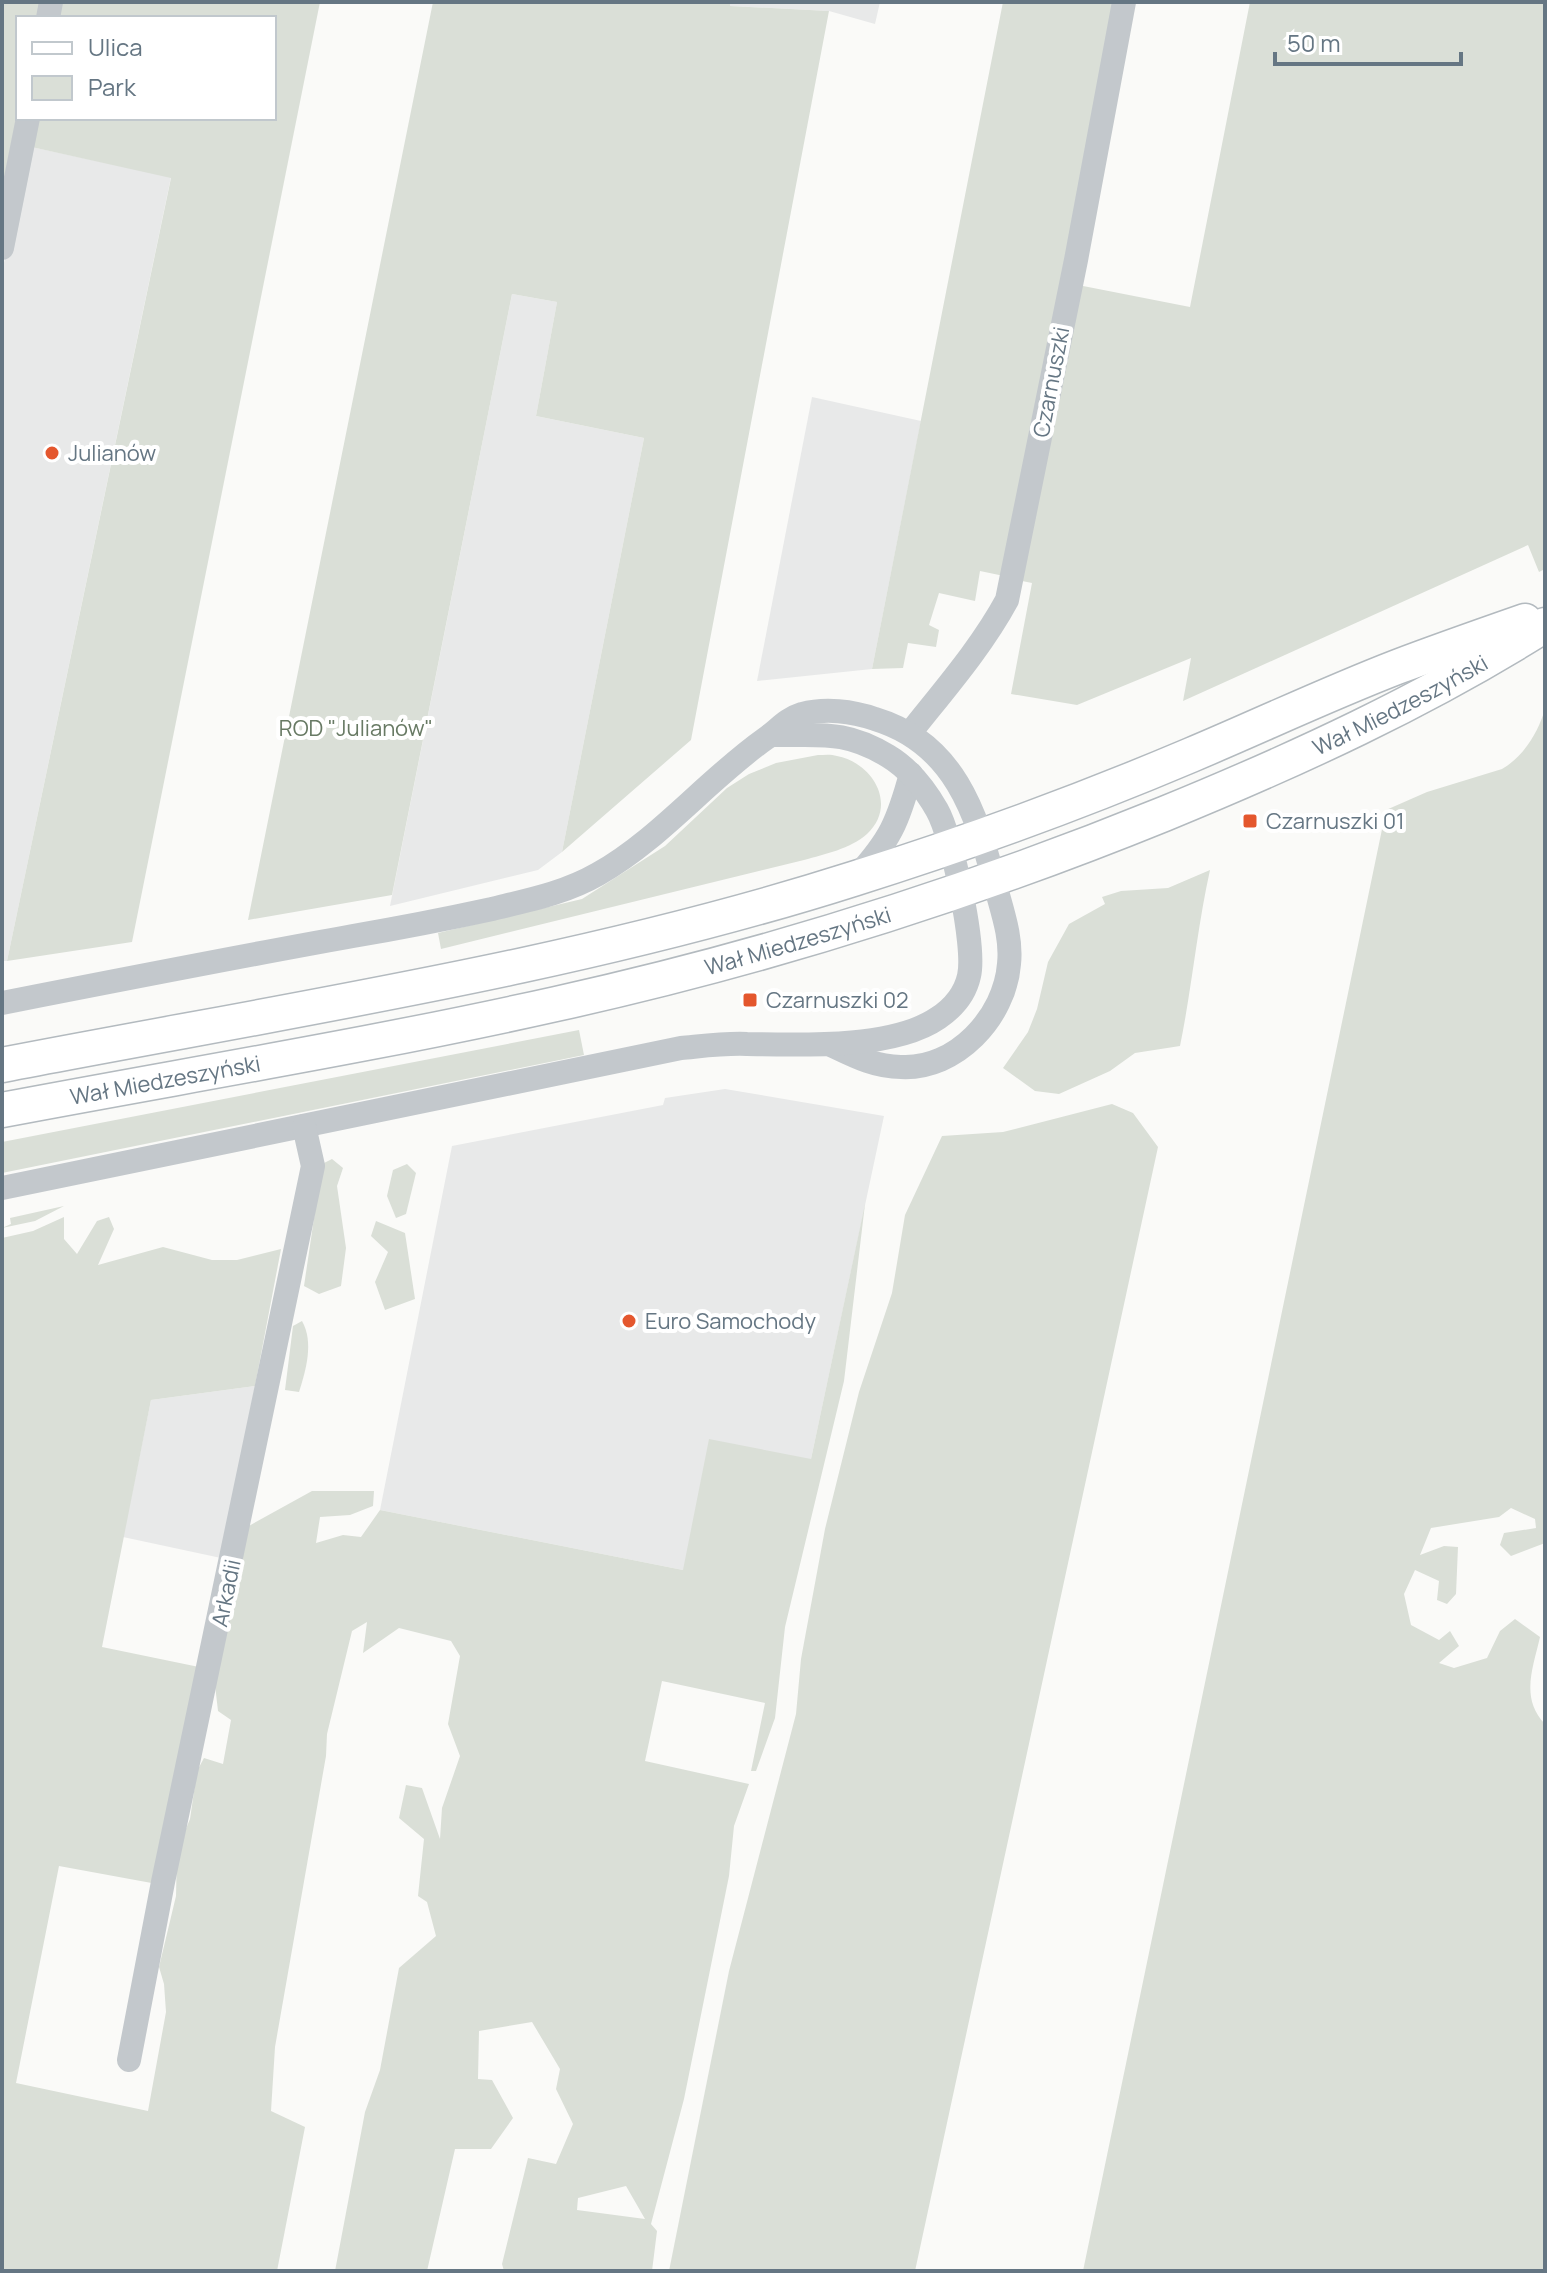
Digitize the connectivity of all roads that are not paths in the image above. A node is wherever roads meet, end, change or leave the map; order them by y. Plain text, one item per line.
1 (1124, 2) edge
2 (28, 120) edge
3 (2, 248) edge
4 (1545, 614) edge
5 (1545, 625) edge
6 (910, 733) junction
7 (771, 735) junction
8 (911, 774) junction
9 (982, 837) junction
10 (949, 847) junction
11 (854, 879) junction
12 (994, 879) junction
13 (960, 891) junction
14 (2, 1003) edge
15 (831, 1045) junction
16 (2, 1065) edge
17 (2, 1110) edge
18 (304, 1126) junction
19 (2, 1188) edge
20 (129, 2060) dead end

1 - 6 street, Czarnuszki
2 - 3 street
4 - 9 main road, Wał Miedzeszyński
5 - 12 main road, Wał Miedzeszyński
6 - 7 street
6 - 9 street
7 - 8 street
7 - 14 street
8 - 10 street
8 - 11 street
9 - 10 main road, Wał Miedzeszyński
9 - 12 street
10 - 11 main road, Wał Miedzeszyński
10 - 13 street
11 - 16 main road, Wał Miedzeszyński
12 - 13 main road, Wał Miedzeszyński
12 - 15 street
13 - 15 street
13 - 17 main road, Wał Miedzeszyński
15 - 18 street
18 - 19 street
18 - 20 street, Arkadii

